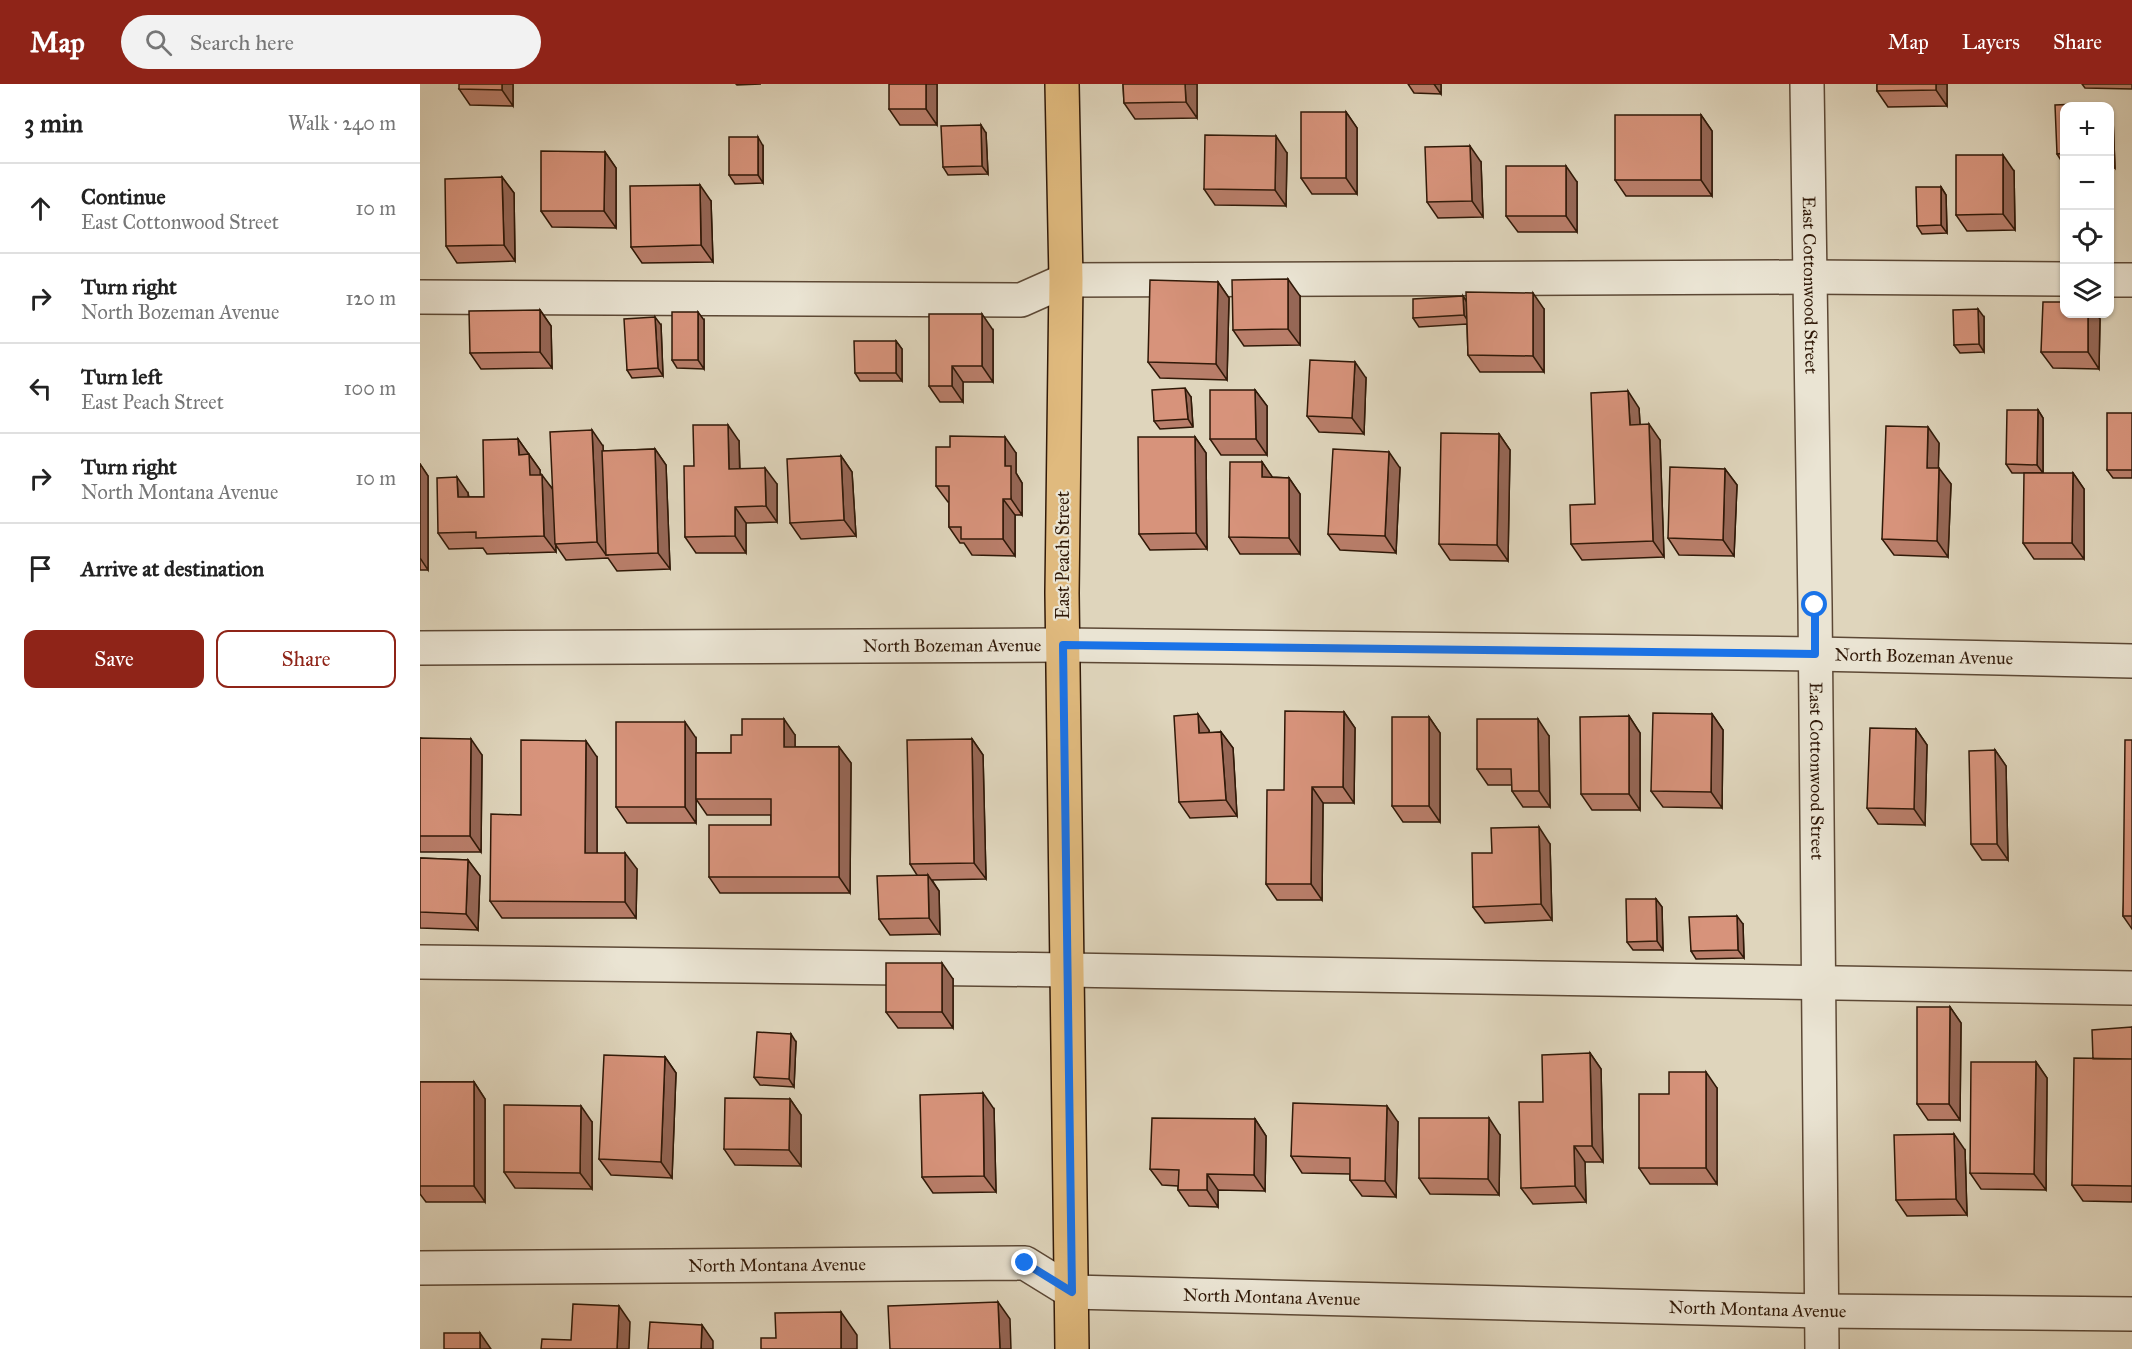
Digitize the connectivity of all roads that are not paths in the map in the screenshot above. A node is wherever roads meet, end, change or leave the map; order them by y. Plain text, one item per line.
1 (1062, 84) edge
2 (1807, 84) edge
3 (1810, 277) junction
4 (2060, 279) edge
5 (1066, 280) junction
6 (2114, 280) edge
7 (2132, 280) edge
8 (420, 297) edge
9 (1063, 645) junction
10 (420, 648) edge
11 (1815, 654) junction
12 (2132, 661) edge
13 (420, 962) edge
14 (1067, 970) junction
15 (1818, 982) junction
16 (2132, 988) edge
17 (420, 1268) edge
18 (1072, 1292) junction
19 (1822, 1311) junction
20 (2132, 1314) edge
21 (1072, 1349) edge
22 (1822, 1349) edge

1 - 5 main road, East Peach Street
2 - 3 street, East Cottonwood Street
3 - 4 street
3 - 5 street
3 - 11 street, East Cottonwood Street
5 - 8 street
5 - 9 main road, East Peach Street
6 - 7 street
9 - 10 street, North Bozeman Avenue
9 - 11 street, North Bozeman Avenue
9 - 14 main road, East Peach Street
11 - 12 street, North Bozeman Avenue
11 - 15 street, East Cottonwood Street
13 - 14 street
14 - 15 street
14 - 18 main road, East Peach Street
15 - 16 street
15 - 19 street, East Cottonwood Street
17 - 18 street, North Montana Avenue
18 - 19 street, North Montana Avenue
18 - 21 main road, East Peach Street
19 - 20 street, North Montana Avenue
19 - 22 street, East Cottonwood Street

